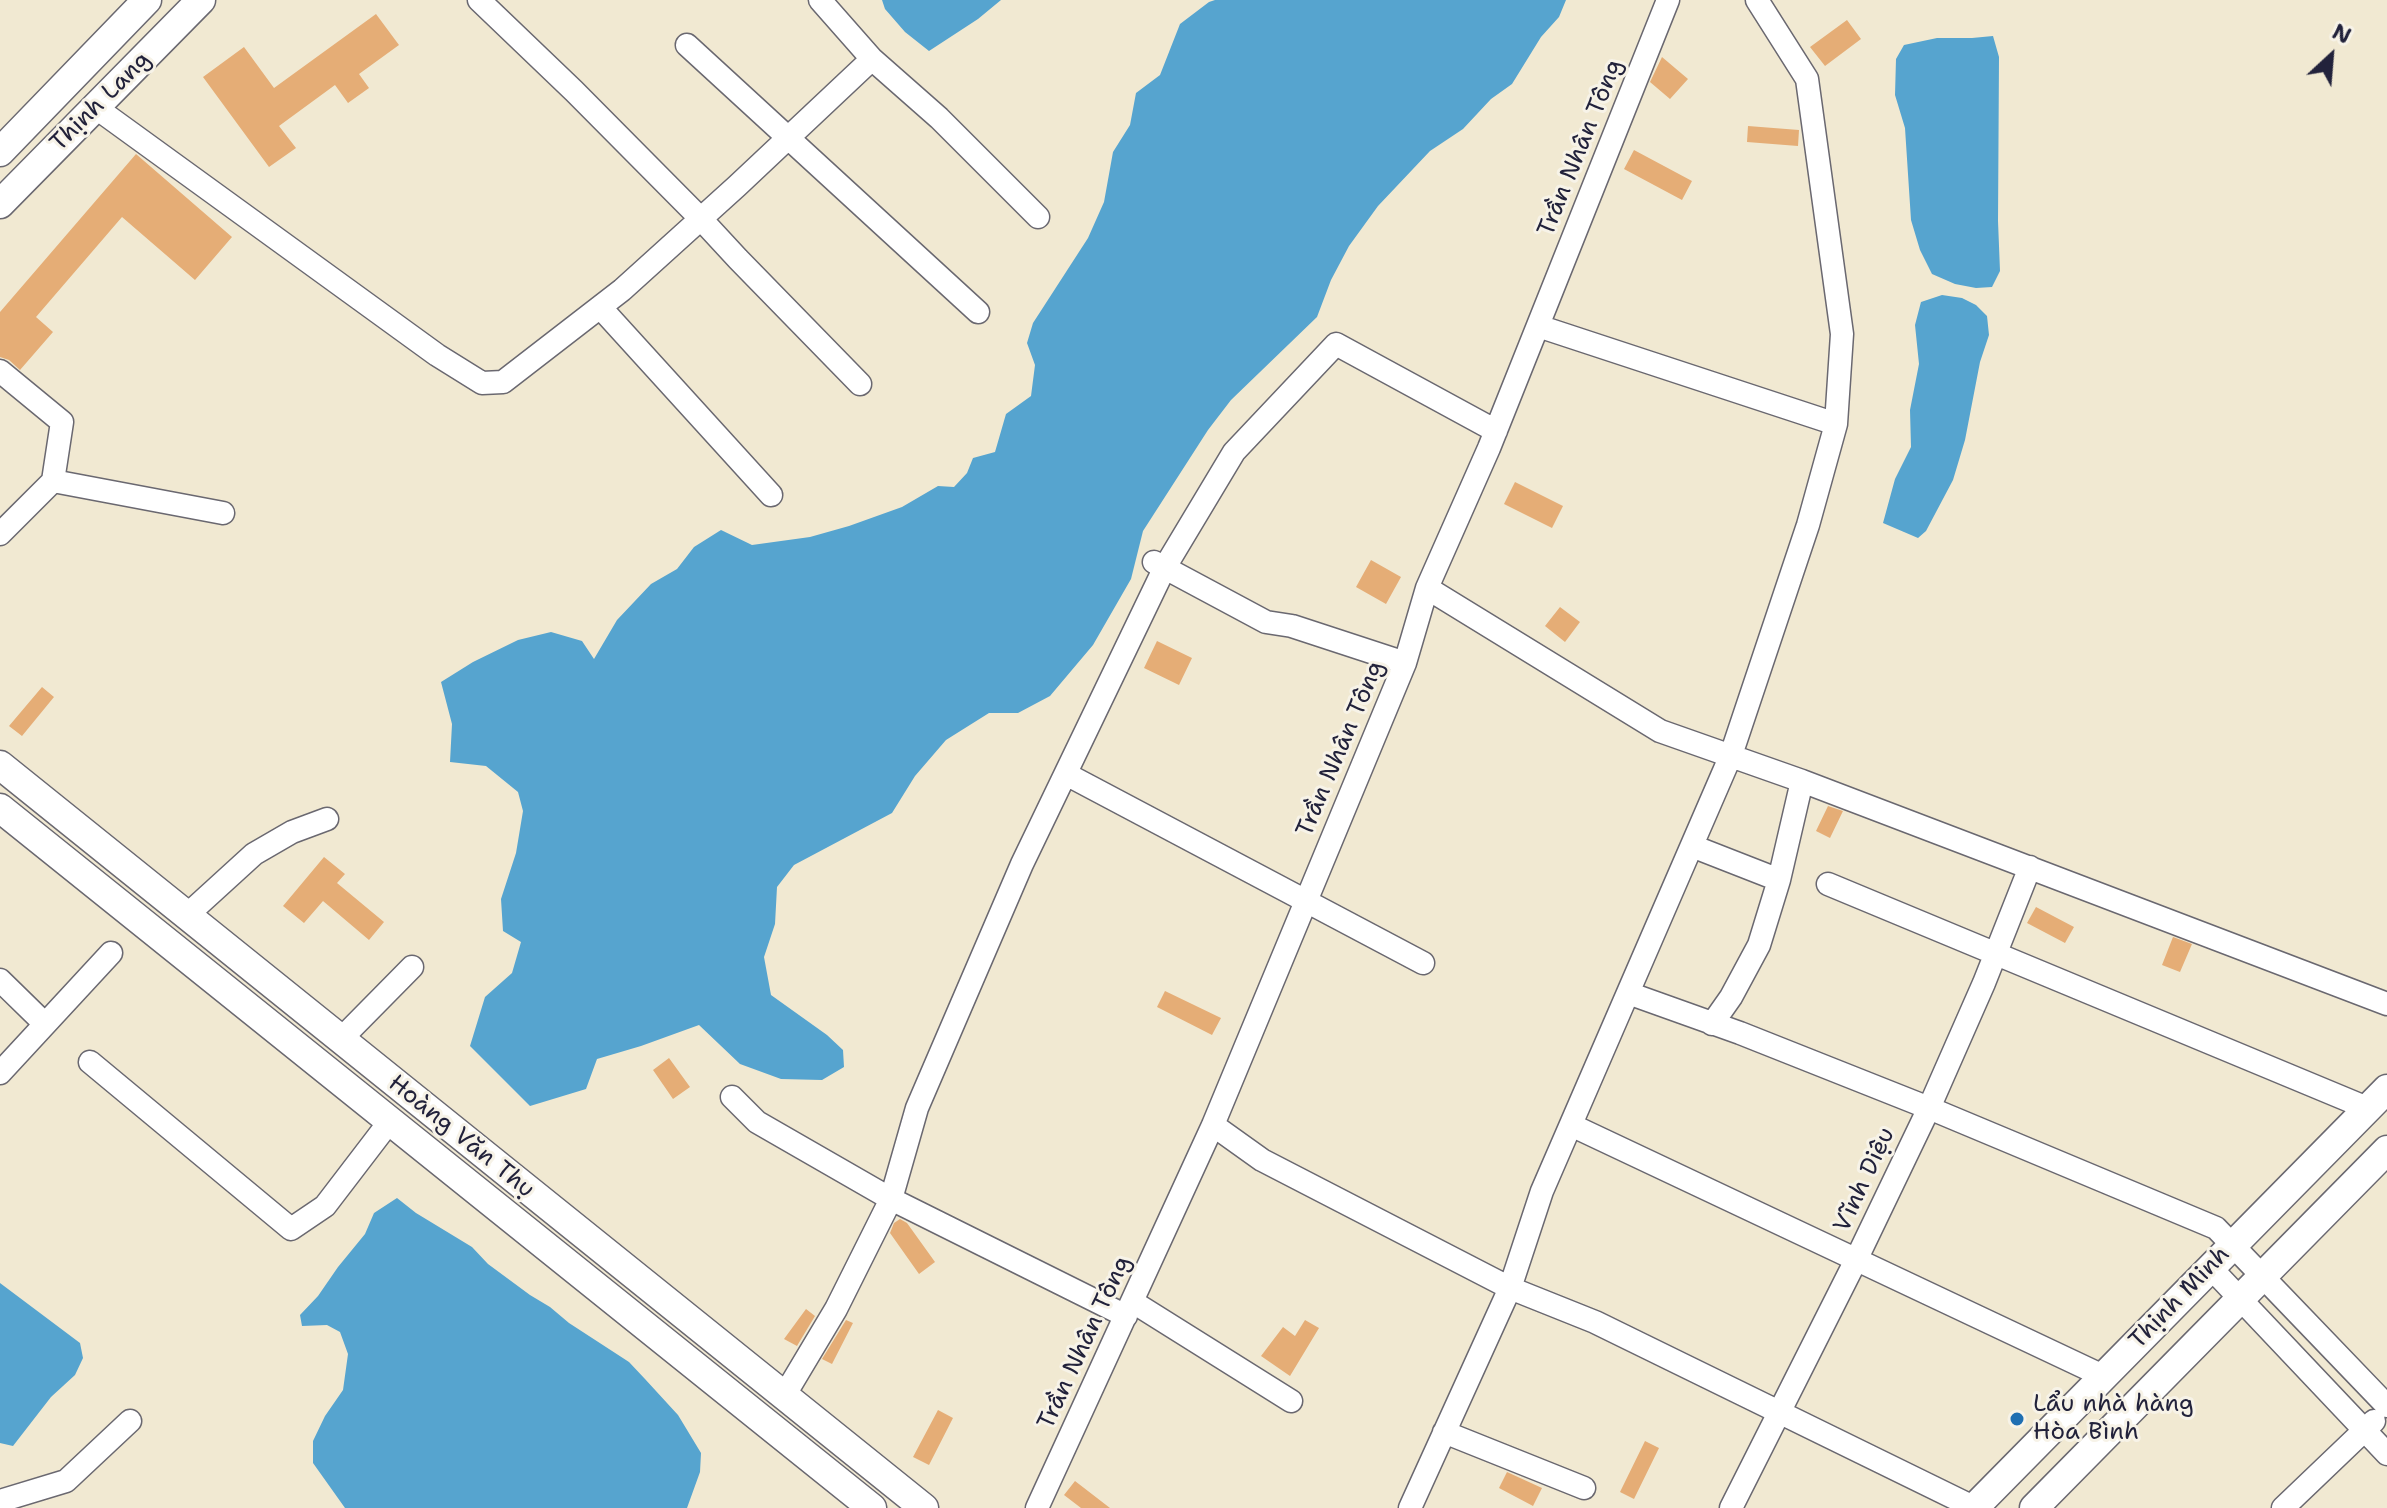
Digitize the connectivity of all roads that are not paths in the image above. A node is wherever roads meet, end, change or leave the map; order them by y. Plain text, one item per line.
1 (201, 0) edge
2 (479, 0) edge
3 (820, 0) edge
4 (1668, 0) edge
5 (1757, 0) edge
6 (137, 3) edge
7 (687, 45) dead end
8 (872, 59) junction
9 (95, 107) junction
10 (788, 139) junction
11 (0, 152) edge
12 (0, 204) edge
13 (1038, 217) dead end
14 (701, 219) junction
15 (600, 307) junction
16 (978, 312) dead end
17 (1538, 326) junction
18 (0, 371) edge
19 (860, 384) dead end
20 (1836, 424) junction
21 (1496, 431) junction
22 (53, 481) junction
23 (771, 495) dead end
24 (223, 513) dead end
25 (0, 534) edge
26 (1160, 564) junction
27 (1427, 588) junction
28 (1405, 663) junction
29 (1731, 755) junction
30 (0, 765) edge
31 (1066, 774) junction
32 (1802, 781) junction
33 (0, 808) edge
34 (56, 810) junction
35 (327, 819) dead end
36 (35, 837) junction
37 (1692, 846) junction
38 (2030, 867) junction
39 (1779, 880) junction
40 (1828, 884) dead end
41 (1305, 902) junction
42 (186, 916) junction
43 (111, 953) dead end
44 (1996, 954) junction
45 (1423, 963) dead end
46 (412, 967) dead end
47 (0, 980) edge
48 (1628, 993) junction
49 (2387, 1004) edge
50 (45, 1024) junction
51 (1712, 1024) junction
52 (340, 1040) junction
53 (90, 1062) dead end
54 (0, 1073) edge
55 (732, 1097) dead end
56 (2377, 1098) edge
57 (1929, 1108) junction
58 (390, 1121) junction
59 (1213, 1125) junction
60 (1571, 1125) junction
61 (2387, 1150) edge
62 (891, 1199) junction
63 (2233, 1243) junction
64 (1856, 1260) junction
65 (2210, 1267) junction
66 (2263, 1276) junction
67 (642, 1282) junction
68 (1510, 1288) junction
69 (2240, 1299) junction
70 (621, 1307) junction
71 (1130, 1309) junction
72 (2103, 1376) junction
73 (784, 1396) junction
74 (1291, 1401) dead end
75 (2387, 1408) edge
76 (1778, 1412) junction
77 (130, 1421) dead end
78 (2364, 1429) junction
79 (1444, 1432) junction
80 (2387, 1454) edge
81 (1584, 1488) dead end
82 (0, 1501) edge
83 (872, 1508) edge
84 (924, 1508) edge
85 (1037, 1508) edge
86 (1410, 1508) edge
87 (1731, 1508) edge
88 (1974, 1508) edge
89 (2034, 1508) edge
90 (2283, 1508) edge

1 - 9 main road, Thịnh Lang
2 - 14 street
3 - 8 street
4 - 17 street, Trần Nhân Tông
5 - 20 street
6 - 11 main road, Thịnh Lang
7 - 10 street
8 - 10 street
8 - 13 street
9 - 12 main road, Thịnh Lang
9 - 15 street
10 - 14 street
10 - 16 street
14 - 15 street
14 - 19 street
15 - 23 street
17 - 20 street
17 - 21 street, Trần Nhân Tông
18 - 22 street
20 - 29 street
21 - 26 street
21 - 27 street, Trần Nhân Tông
22 - 24 street
22 - 25 street
26 - 28 street
26 - 31 street
27 - 28 street, Trần Nhân Tông
27 - 29 street
28 - 41 street, Trần Nhân Tông
29 - 32 street
29 - 37 street
30 - 34 main road, Hoàng Văn Thụ
31 - 41 street
31 - 62 street
32 - 38 street
32 - 39 street
33 - 36 main road, Hoàng Văn Thụ
34 - 36 main road
34 - 42 main road, Hoàng Văn Thụ
35 - 42 street
36 - 58 main road, Hoàng Văn Thụ
37 - 39 street
37 - 48 street
38 - 44 street, Vĩnh Diệu
38 - 49 street
39 - 51 street
40 - 44 street
41 - 45 street
41 - 59 street, Trần Nhân Tông
42 - 52 main road, Hoàng Văn Thụ
43 - 50 street
44 - 56 street
44 - 57 street, Vĩnh Diệu
46 - 52 street
47 - 50 street
48 - 51 street
48 - 60 street
50 - 54 street
51 - 57 street
52 - 67 main road, Hoàng Văn Thụ
53 - 58 street
55 - 62 street
56 - 63 main road, Thịnh Minh
57 - 63 street
57 - 64 street, Vĩnh Diệu
58 - 70 main road, Hoàng Văn Thụ
59 - 68 street
59 - 71 street, Trần Nhân Tông
60 - 64 street
60 - 68 street
61 - 66 main road, Thịnh Minh
62 - 71 street
62 - 73 street
63 - 65 main road, Thịnh Minh
63 - 66 street
64 - 72 street
64 - 76 street, Vĩnh Diệu
65 - 69 street
65 - 72 main road, Thịnh Minh
66 - 69 main road, Thịnh Minh
66 - 75 street
67 - 70 main road
67 - 73 main road, Hoàng Văn Thụ
68 - 76 street
68 - 79 street
69 - 78 street
69 - 89 main road, Thịnh Minh
70 - 83 main road, Hoàng Văn Thụ
71 - 74 street
71 - 85 street, Trần Nhân Tông
72 - 88 main road, Thịnh Minh
73 - 84 main road, Hoàng Văn Thụ
75 - 78 street
76 - 87 street, Vĩnh Diệu
76 - 88 street
77 - 82 street
78 - 80 street
78 - 90 street
79 - 81 street
79 - 86 street

